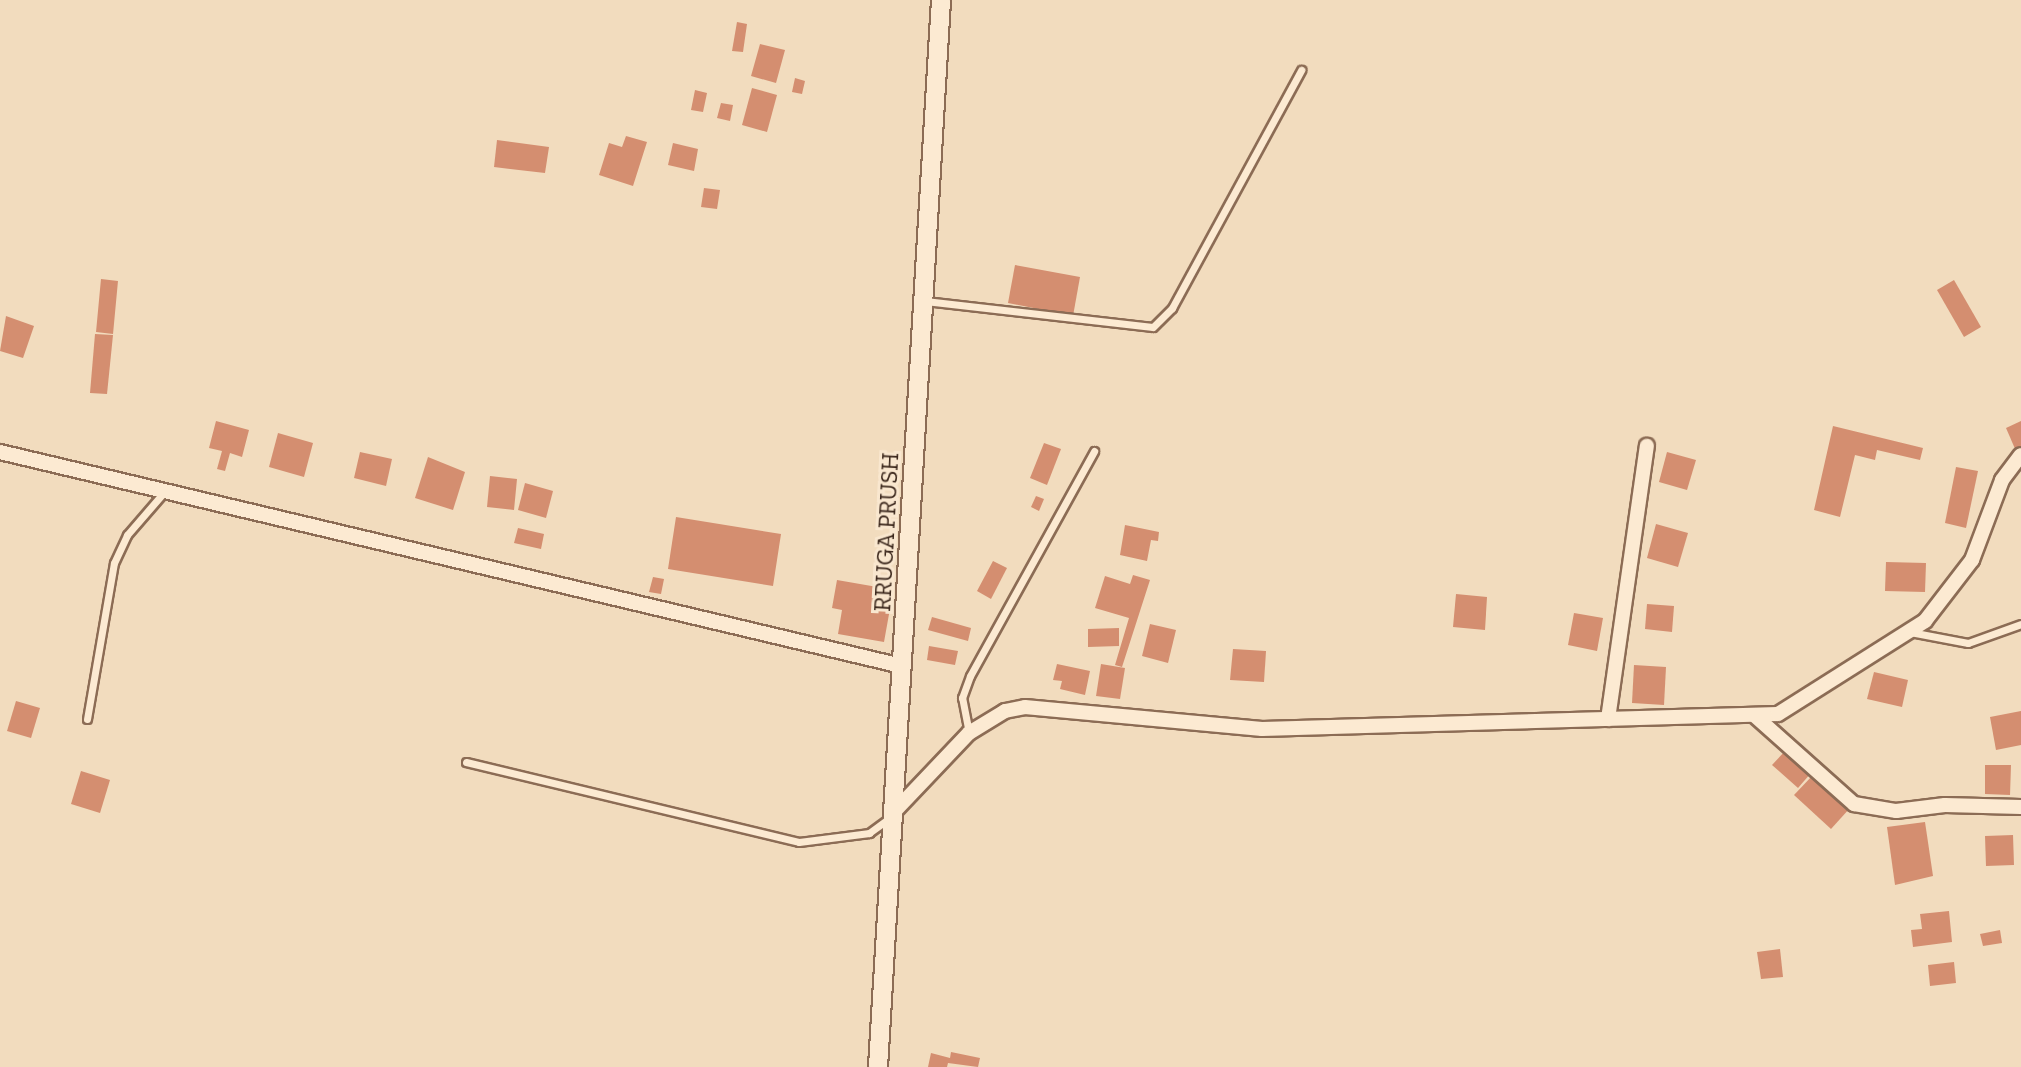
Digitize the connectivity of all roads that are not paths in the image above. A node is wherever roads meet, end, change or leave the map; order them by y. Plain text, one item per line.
1 (941, 0) edge
2 (1301, 70) dead end
3 (923, 301) junction
4 (1647, 446) dead end
5 (1094, 451) dead end
6 (0, 452) edge
7 (2021, 455) edge
8 (167, 489) junction
9 (2021, 624) edge
10 (1908, 632) junction
11 (902, 666) junction
12 (1754, 715) junction
13 (87, 719) dead end
14 (1608, 719) junction
15 (969, 733) junction
16 (466, 762) dead end
17 (2021, 807) edge
18 (893, 813) junction
19 (878, 1067) edge

1 - 3 street, RRUGA PRUSH
2 - 3 lane
3 - 11 street, RRUGA PRUSH
4 - 14 street
5 - 15 lane
6 - 8 street
7 - 10 street
8 - 11 street
8 - 13 lane
9 - 10 lane
10 - 12 street
11 - 18 street, RRUGA PRUSH
12 - 14 street
12 - 17 street
14 - 15 street
15 - 18 street
16 - 18 lane
18 - 19 street, RRUGA PRUSH

